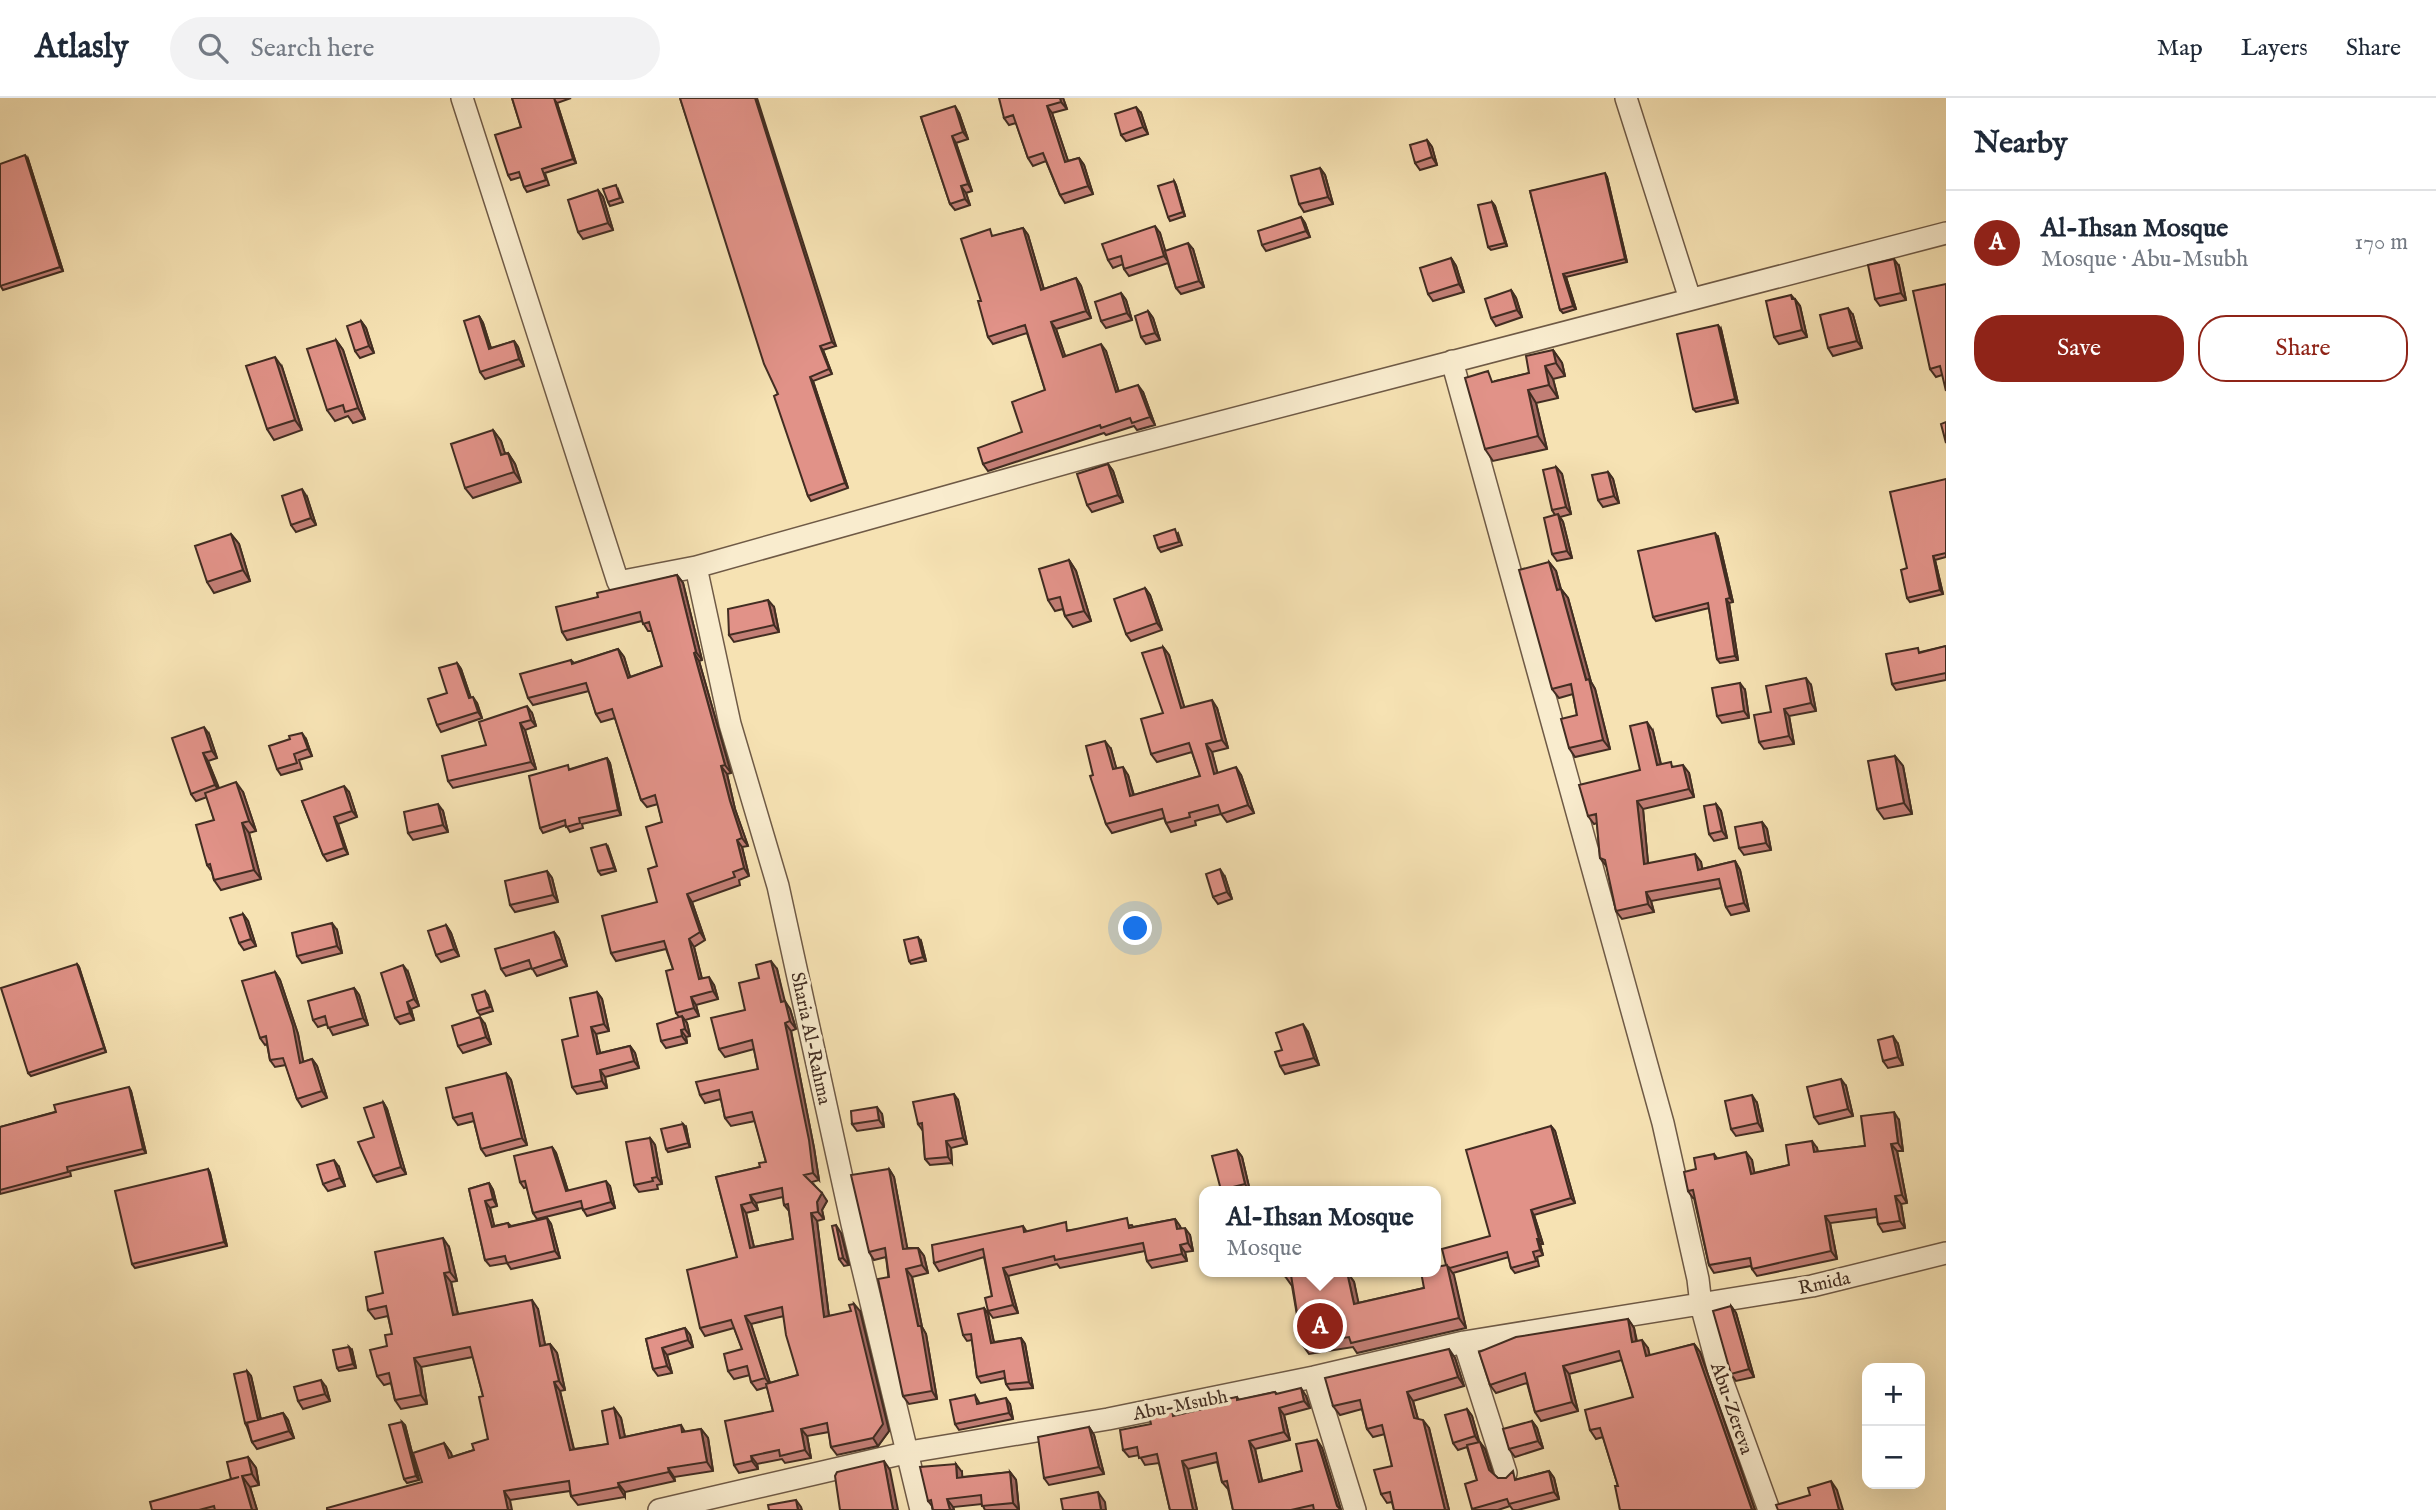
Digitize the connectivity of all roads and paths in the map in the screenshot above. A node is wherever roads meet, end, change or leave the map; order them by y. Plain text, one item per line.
1 (462, 98) edge
2 (1626, 98) edge
3 (1946, 233) edge
4 (1690, 299) junction
5 (1452, 361) junction
6 (696, 567) junction
7 (1946, 1253) edge
8 (1701, 1305) junction
9 (1464, 1342) junction
10 (1314, 1377) junction
11 (909, 1452) junction
12 (1506, 1473) dead end
13 (659, 1510) edge
14 (921, 1510) edge
15 (1355, 1510) edge
16 (1769, 1510) edge

1 - 6 street
2 - 4 street
3 - 4 street
4 - 5 street
5 - 6 street
5 - 8 street, Abu-Zereva
6 - 11 street, Sharia Al-Rahma
7 - 8 street, Rmida
8 - 9 street, Abu-Msubh
8 - 16 street, Abu-Zereva
9 - 10 street, Abu-Msubh
9 - 12 street
10 - 11 street, Abu-Msubh
10 - 15 street
11 - 13 street, Abu-Msubh
11 - 14 street, Sharia Al-Rahma

